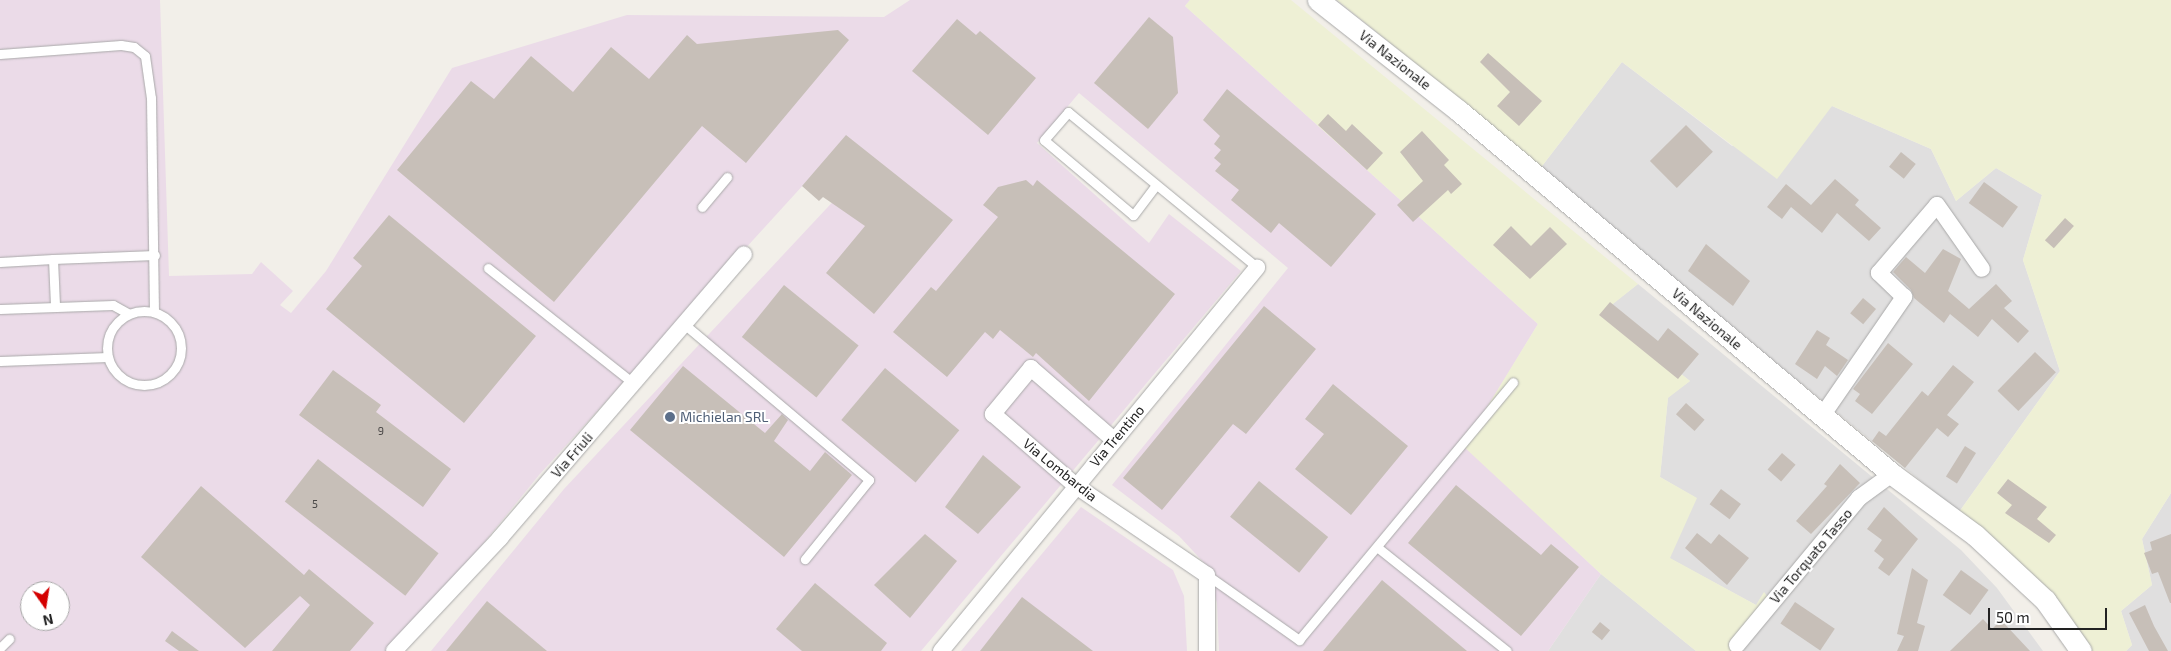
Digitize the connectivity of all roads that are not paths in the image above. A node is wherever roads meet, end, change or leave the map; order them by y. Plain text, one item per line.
1 (1318, 0) edge
2 (0, 54) edge
3 (727, 176) dead end
4 (1156, 185) junction
5 (702, 207) dead end
6 (744, 254) dead end
7 (154, 256) junction
8 (52, 259) junction
9 (0, 262) edge
10 (1257, 267) joint
11 (488, 268) dead end
12 (1982, 270) dead end
13 (55, 305) junction
14 (0, 309) edge
15 (154, 312) junction
16 (129, 314) junction
17 (684, 324) junction
18 (108, 357) junction
19 (0, 361) edge
20 (1513, 382) dead end
21 (633, 383) junction
22 (1822, 416) junction
23 (1114, 440) junction
24 (1892, 474) junction
25 (1076, 486) junction
26 (1377, 547) junction
27 (805, 559) dead end
28 (1206, 575) junction
29 (9, 639) dead end
30 (1737, 645) dead end
31 (0, 648) edge
32 (394, 651) edge
33 (941, 651) edge
34 (1206, 651) edge
35 (1507, 651) edge
36 (2081, 651) edge

1 - 22 street, Via Nazionale
2 - 7 lane
3 - 5 lane
4 - 4 lane
4 - 10 lane
6 - 17 street, Via Friuli
7 - 8 lane
7 - 15 lane
8 - 9 lane
8 - 13 lane
10 - 23 street, Via Trentino
11 - 21 lane
12 - 22 street
13 - 14 lane
13 - 16 lane
15 - 16 lane
15 - 18 lane
16 - 18 lane
17 - 21 street, Via Friuli
17 - 27 lane
18 - 19 lane
20 - 26 lane
21 - 32 street, Via Friuli
22 - 24 street, Via Nazionale
23 - 25 street, Via Trentino
23 - 25 street, Via Lombardia
24 - 30 street, Via Torquato Tasso
24 - 36 street, Via Nazionale
25 - 28 street, Via Lombardia
25 - 33 street, Via Trentino
26 - 28 lane
26 - 35 lane
28 - 34 street
29 - 31 lane

